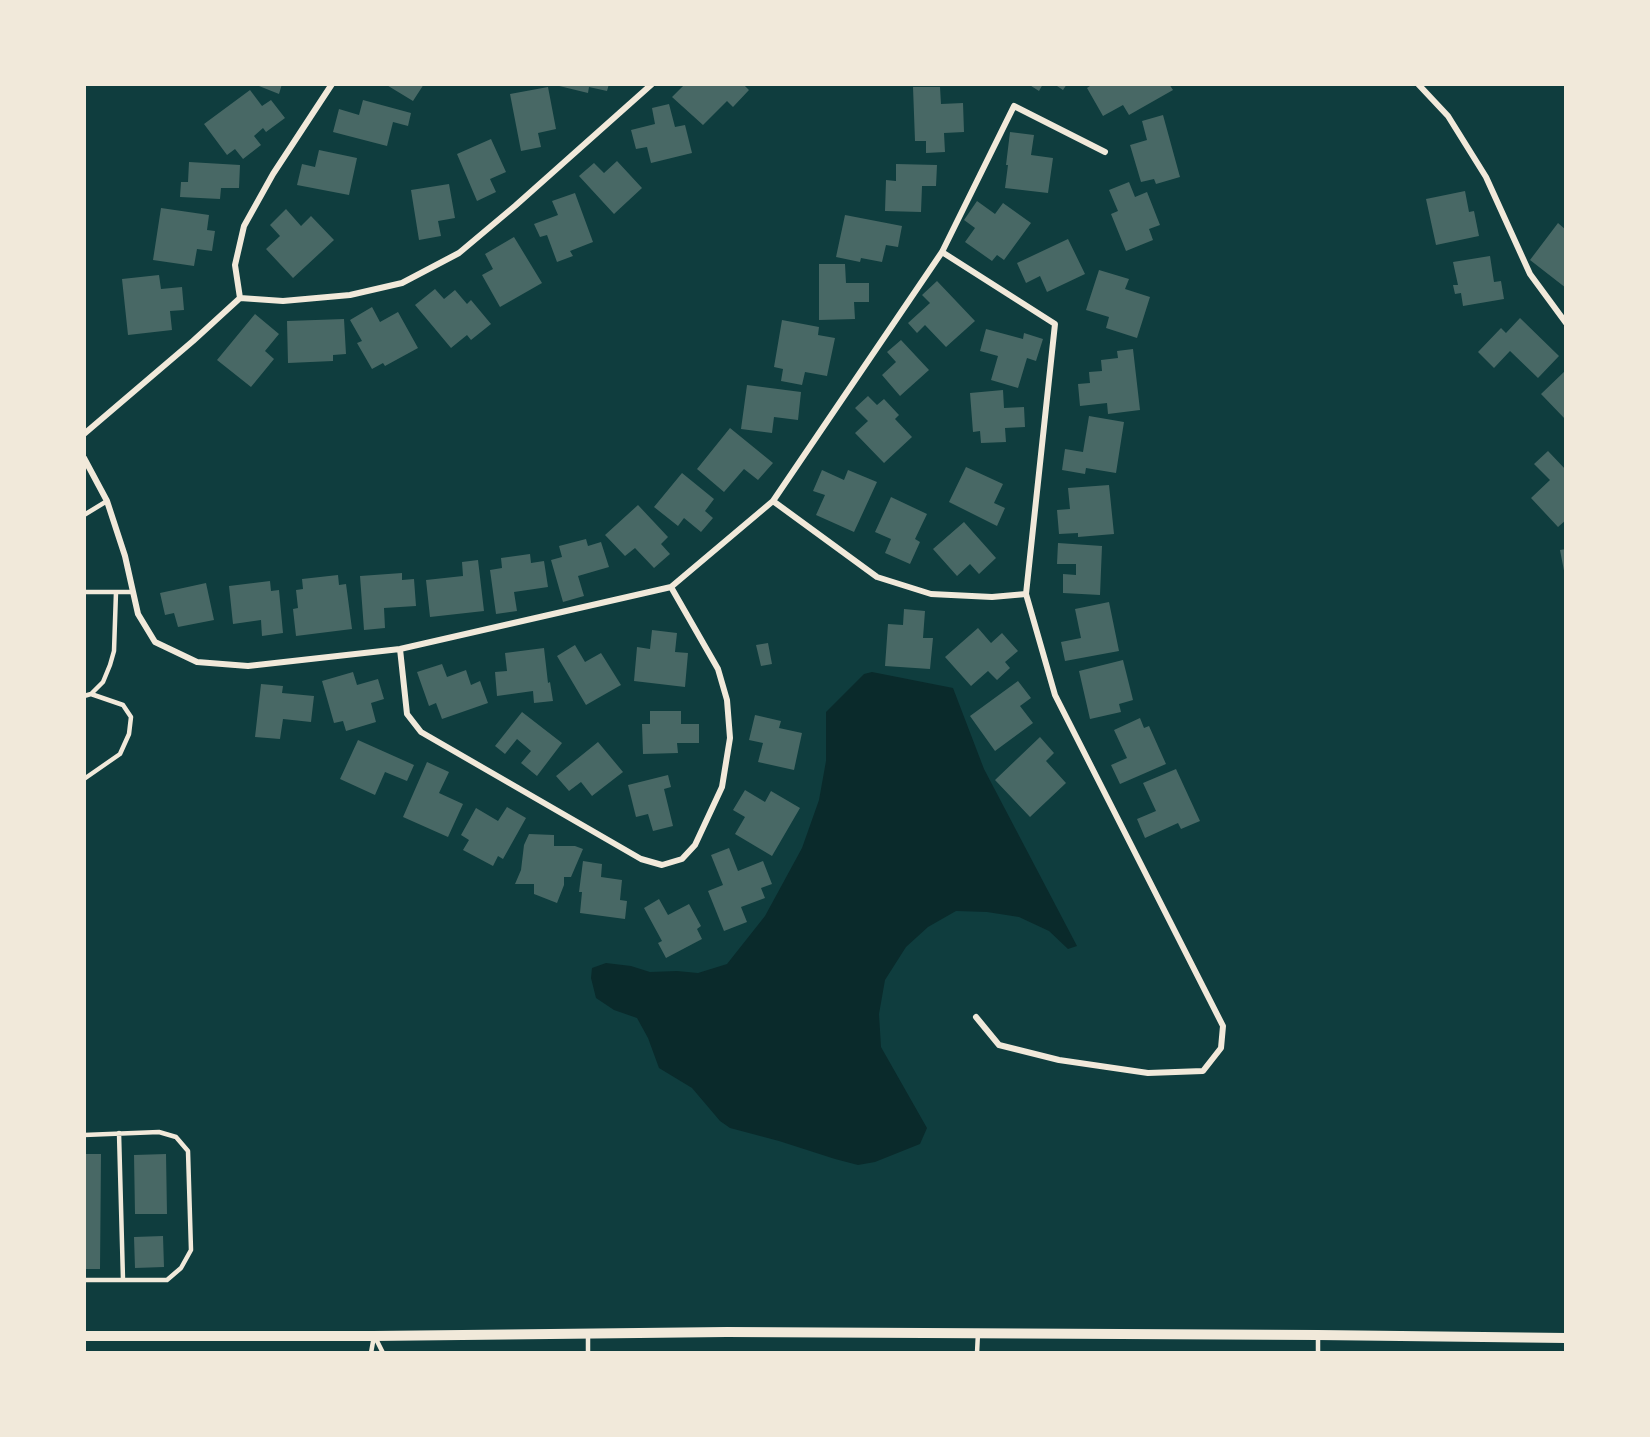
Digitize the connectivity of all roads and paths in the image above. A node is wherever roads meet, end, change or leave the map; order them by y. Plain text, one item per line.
1 (332, 84) edge
2 (652, 84) edge
3 (1418, 84) edge
4 (1105, 152) dead end
5 (942, 252) junction
6 (240, 297) junction
7 (1566, 323) edge
8 (84, 434) edge
9 (84, 458) edge
10 (107, 501) junction
11 (773, 501) junction
12 (84, 515) edge
13 (671, 586) junction
14 (84, 592) edge
15 (116, 592) junction
16 (133, 592) junction
17 (1026, 594) junction
18 (400, 649) junction
19 (91, 694) junction
20 (84, 696) edge
21 (84, 779) edge
22 (976, 1017) dead end
23 (119, 1133) junction
24 (84, 1134) edge
25 (84, 1280) edge
26 (123, 1280) junction
27 (588, 1333) junction
28 (978, 1333) junction
29 (1318, 1335) junction
30 (84, 1336) edge
31 (374, 1336) junction
32 (1566, 1338) edge
33 (371, 1353) edge
34 (383, 1353) edge
35 (588, 1353) edge
36 (977, 1353) edge
37 (1318, 1353) edge

1 - 6 street
2 - 6 street
3 - 7 street
4 - 5 street
5 - 11 street
5 - 17 street
6 - 8 street
9 - 10 street
10 - 12 lane
10 - 16 street
11 - 13 street
11 - 17 street
13 - 18 street
13 - 18 street
14 - 15 lane
15 - 16 lane
15 - 19 lane
16 - 18 street
17 - 22 street
19 - 20 lane
19 - 21 lane
23 - 24 lane
23 - 26 lane
23 - 26 lane
25 - 26 lane
27 - 28 street
27 - 31 street
27 - 35 lane
28 - 29 street
28 - 36 lane
29 - 32 street
29 - 37 lane
30 - 31 street
31 - 33 lane
31 - 34 lane

